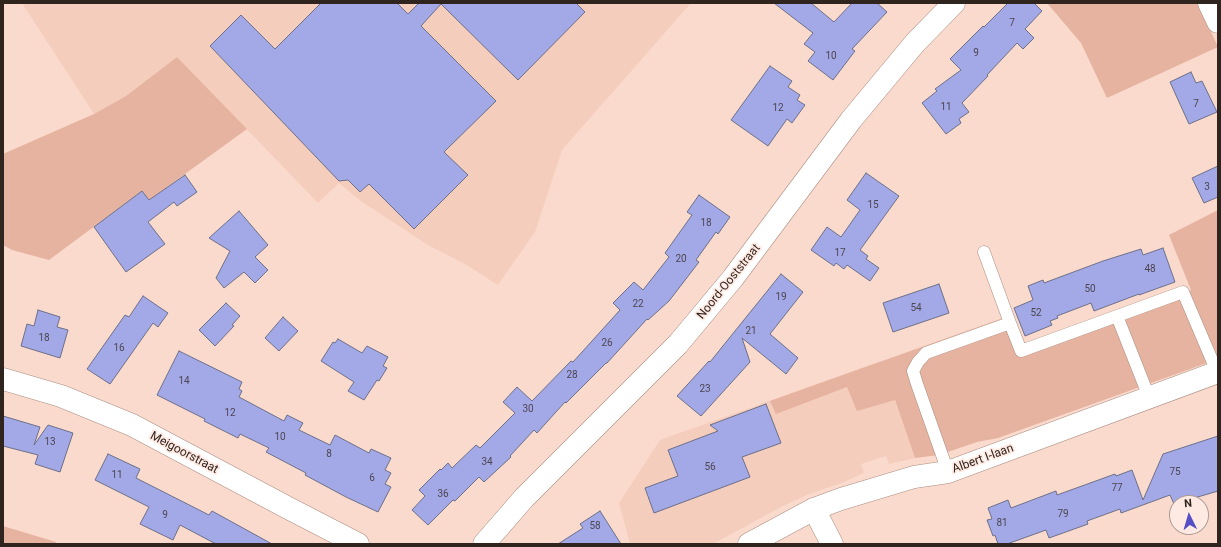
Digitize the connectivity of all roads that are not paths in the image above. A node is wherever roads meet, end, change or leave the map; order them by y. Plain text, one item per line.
1 (954, 3) edge
2 (1210, 3) edge
3 (1218, 22) edge
4 (984, 252) dead end
5 (1117, 316) junction
6 (1010, 323) junction
7 (1217, 372) edge
8 (3, 379) edge
9 (1149, 397) junction
10 (948, 472) junction
11 (814, 509) junction
12 (358, 544) edge
13 (484, 544) edge
14 (749, 544) edge
15 (832, 544) edge

1 - 13 street, Noord-Ooststraat
2 - 3 street
4 - 6 lane
5 - 6 lane
5 - 7 lane
5 - 9 lane
6 - 10 lane
7 - 9 street, Albert I-laan
8 - 12 street, Meigoorstraat
9 - 10 street, Albert I-laan
10 - 11 street, Albert I-laan
11 - 14 street, Albert I-laan
11 - 15 street

